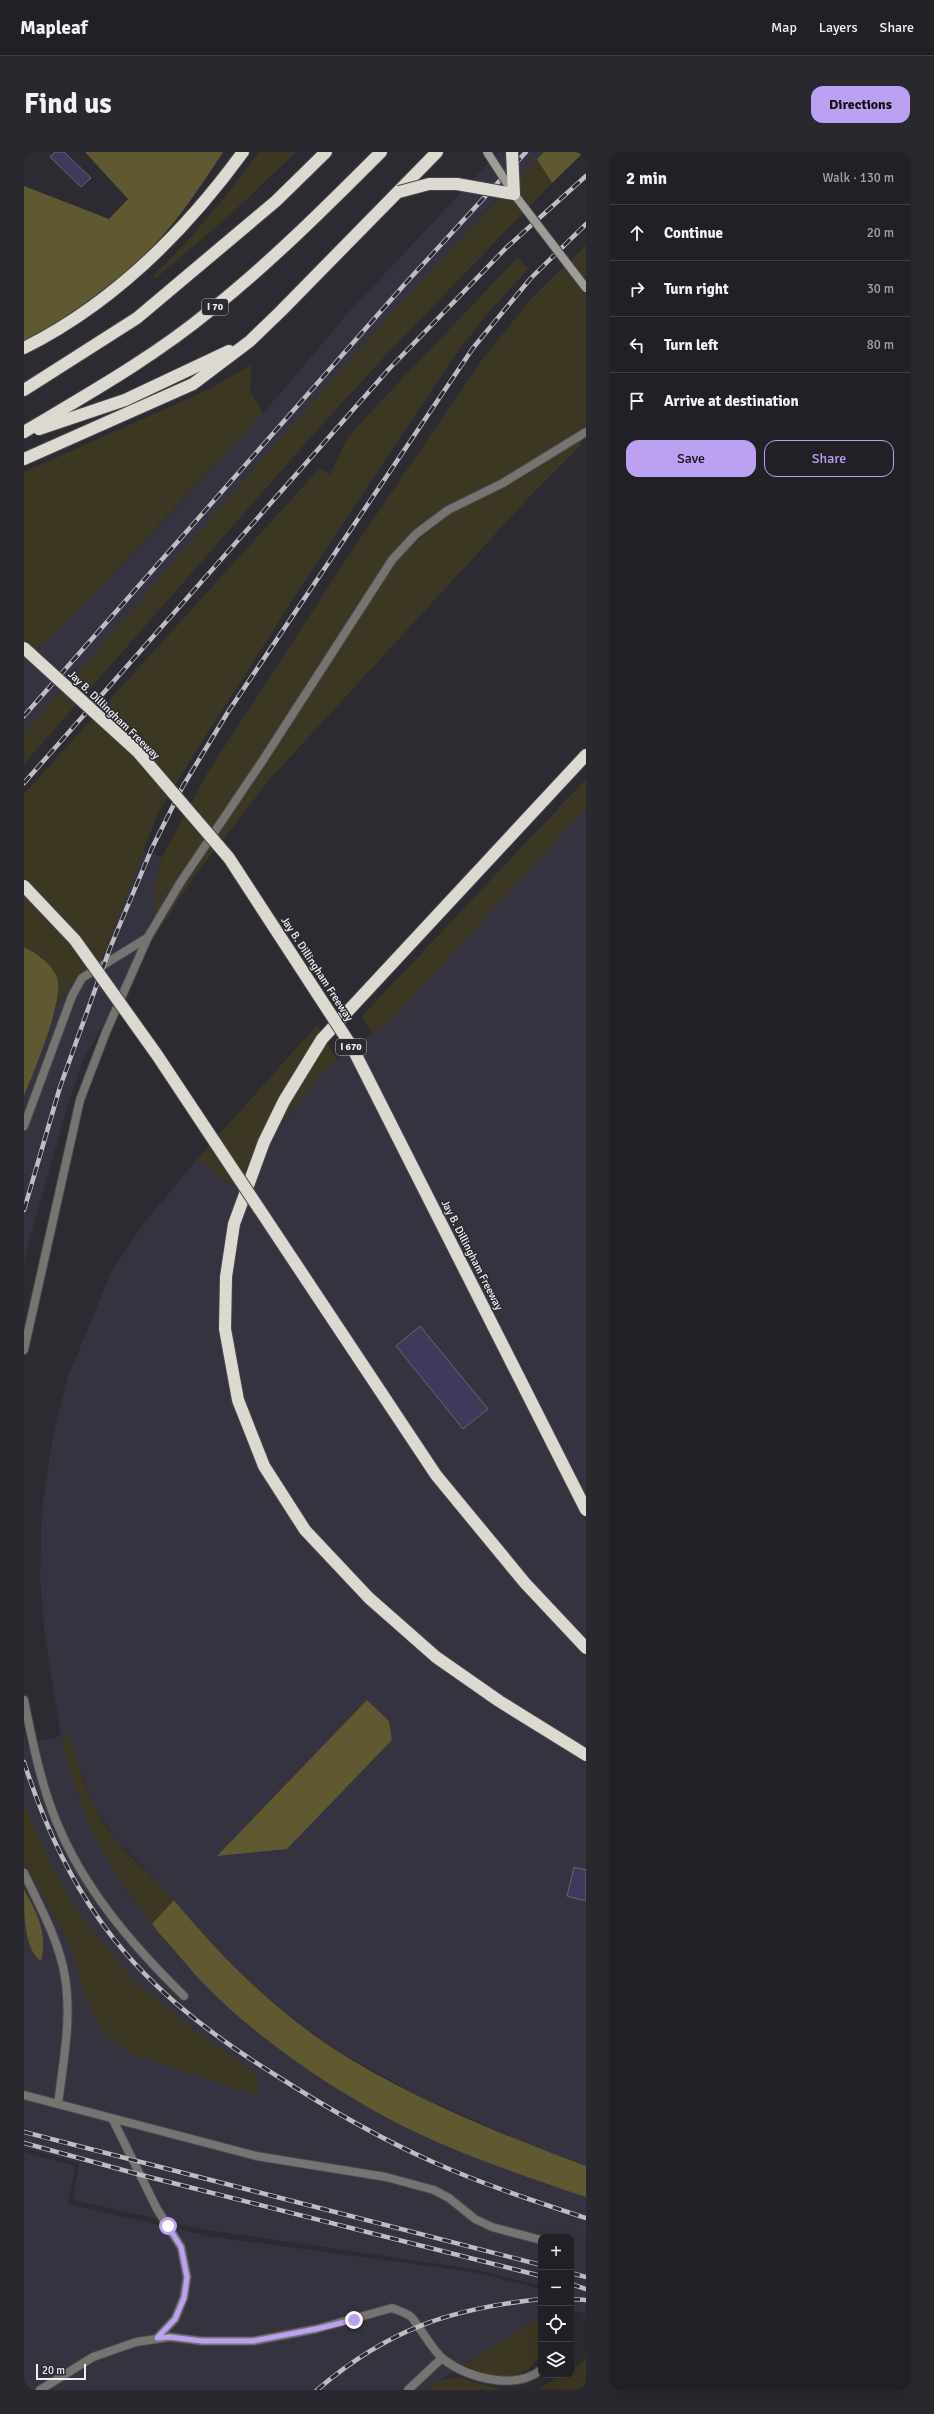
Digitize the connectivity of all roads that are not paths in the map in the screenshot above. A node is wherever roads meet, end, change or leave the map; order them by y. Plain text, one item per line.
1 (243, 152) edge
2 (326, 152) edge
3 (381, 152) edge
4 (437, 152) edge
5 (487, 152) edge
6 (512, 152) edge
7 (399, 192) junction
8 (514, 194) junction
9 (586, 288) edge
10 (250, 341) junction
11 (24, 348) edge
12 (24, 390) edge
13 (586, 432) edge
14 (24, 433) edge
15 (24, 459) edge
16 (24, 648) edge
17 (586, 755) edge
18 (24, 886) edge
19 (148, 937) junction
20 (24, 1126) edge
21 (24, 1350) edge
22 (586, 1510) edge
23 (586, 1648) edge
24 (24, 1700) edge
25 (586, 1755) edge
26 (24, 1873) edge
27 (184, 1996) dead end
28 (24, 2095) edge
29 (58, 2104) junction
30 (113, 2120) junction
31 (538, 2239) edge
32 (157, 2338) junction
33 (442, 2358) junction
34 (538, 2373) edge
35 (40, 2390) edge
36 (408, 2390) edge

1 - 11 highway
2 - 12 highway
3 - 14 highway, I 70
4 - 7 highway
5 - 8 main road, bridge
6 - 8 highway, bridge
7 - 8 highway, bridge
7 - 10 highway
8 - 9 main road, bridge
10 - 14 highway
10 - 15 highway
13 - 19 lane
16 - 22 highway, Jay B. Dillingham Freeway / I 670, bridge
17 - 25 highway, bridge
18 - 23 highway, bridge
19 - 20 lane
19 - 21 lane
24 - 27 lane
26 - 29 lane
28 - 29 lane
29 - 30 lane
30 - 31 lane
30 - 32 lane
32 - 33 lane
32 - 35 lane
33 - 34 lane
33 - 36 lane

